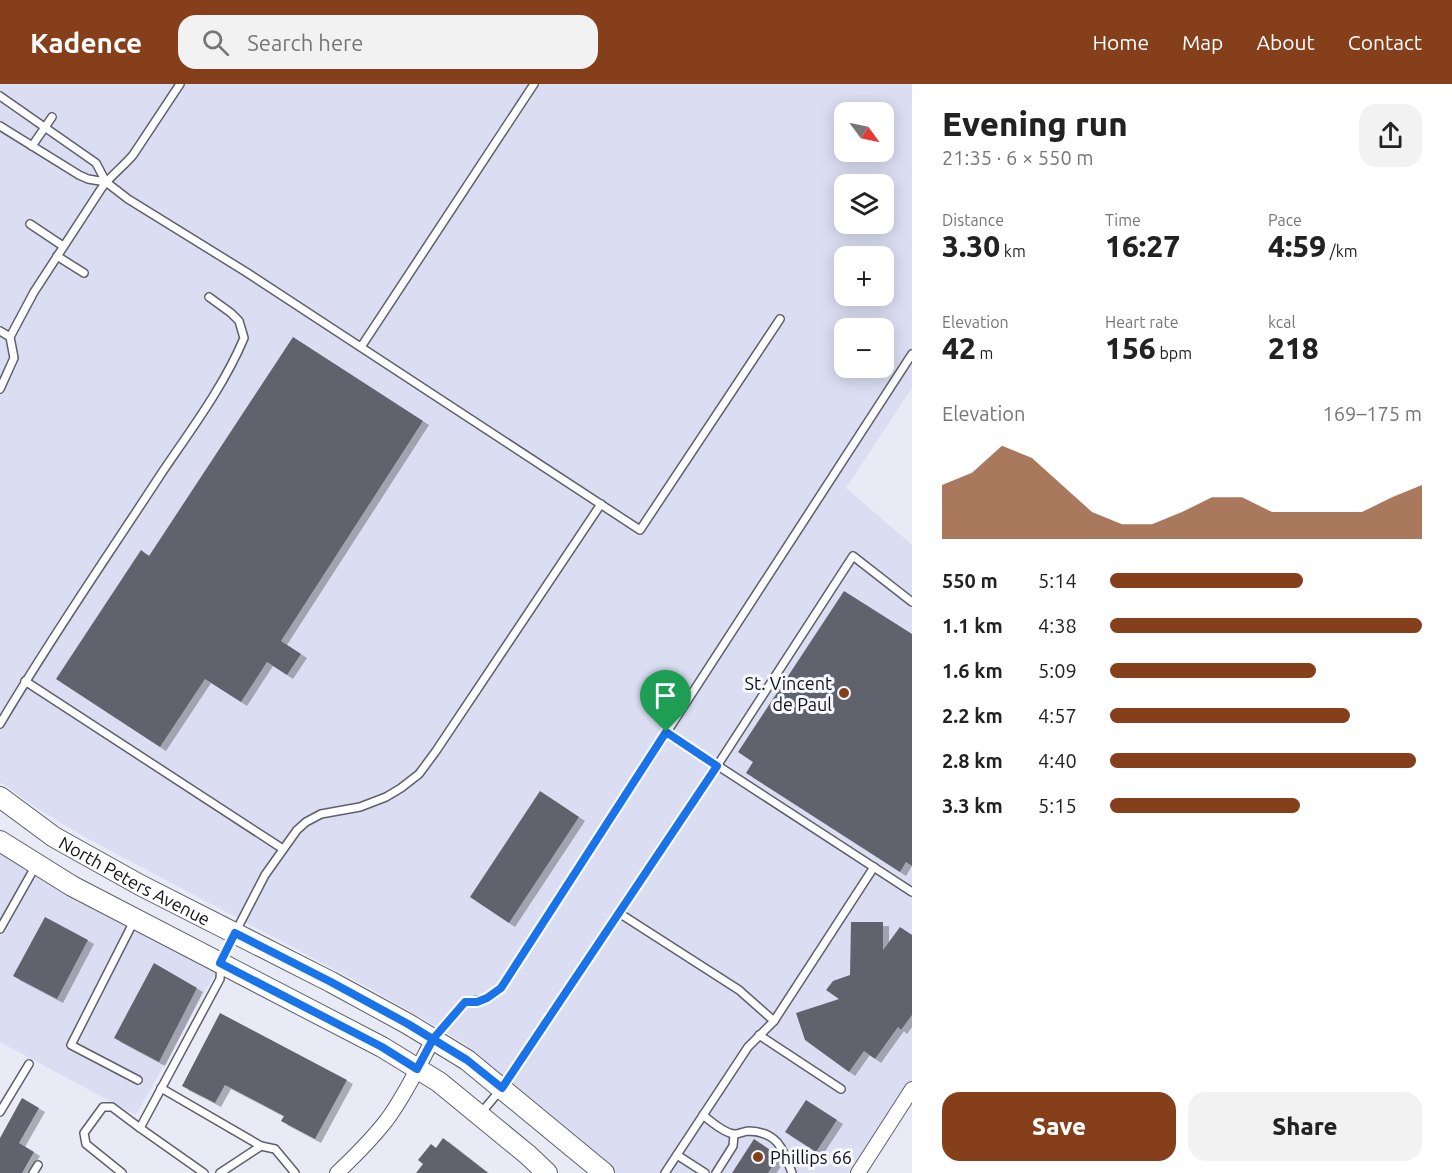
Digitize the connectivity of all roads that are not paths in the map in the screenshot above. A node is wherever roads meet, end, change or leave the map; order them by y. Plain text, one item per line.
1 (180, 84) edge
2 (534, 84) edge
3 (0, 96) edge
4 (52, 117) dead end
5 (0, 126) edge
6 (44, 127) junction
7 (32, 146) junction
8 (106, 182) junction
9 (30, 224) dead end
10 (63, 246) junction
11 (57, 256) junction
12 (84, 273) dead end
13 (208, 297) dead end
14 (780, 319) dead end
15 (0, 331) edge
16 (10, 337) junction
17 (361, 347) junction
18 (912, 354) edge
19 (1, 385) edge
20 (601, 504) junction
21 (912, 602) edge
22 (25, 681) junction
23 (0, 724) edge
24 (666, 732) junction
25 (717, 766) junction
26 (0, 797) edge
27 (0, 841) edge
28 (283, 849) junction
29 (36, 864) junction
30 (874, 867) junction
31 (912, 892) edge
32 (619, 913) junction
33 (135, 919) junction
34 (0, 929) edge
35 (235, 933) junction
36 (220, 963) junction
37 (774, 1021) junction
38 (759, 1035) junction
39 (433, 1039) junction
40 (29, 1064) dead end
41 (417, 1069) junction
42 (138, 1080) dead end
43 (161, 1088) junction
44 (502, 1088) junction
45 (842, 1089) dead end
46 (910, 1098) edge
47 (0, 1112) edge
48 (480, 1114) junction
49 (703, 1115) junction
50 (140, 1128) junction
51 (734, 1134) junction
52 (261, 1146) junction
53 (677, 1155) junction
54 (38, 1165) dead end
55 (33, 1173) edge
56 (123, 1173) edge
57 (204, 1173) edge
58 (220, 1173) edge
59 (295, 1173) edge
60 (337, 1173) edge
61 (547, 1173) edge
62 (604, 1173) edge
63 (665, 1173) edge
64 (705, 1173) edge
65 (716, 1173) edge
66 (792, 1173) edge
67 (858, 1173) edge

1 - 8 lane
2 - 17 lane
3 - 6 lane
4 - 6 lane
5 - 7 lane
6 - 7 lane
6 - 8 lane
7 - 8 lane
8 - 10 lane
8 - 17 lane
9 - 10 lane
10 - 11 lane
11 - 12 lane
11 - 16 lane
13 - 22 lane
14 - 20 lane
15 - 16 lane
16 - 19 lane
17 - 20 lane
18 - 24 lane
20 - 28 lane
21 - 25 lane
22 - 23 lane
22 - 28 lane
24 - 25 lane
24 - 39 lane
25 - 30 lane
25 - 32 lane
26 - 35 main road, North Peters Avenue
27 - 29 main road, North Peters Avenue
28 - 35 lane
29 - 33 main road, North Peters Avenue
29 - 34 lane
30 - 31 lane
30 - 37 lane
32 - 37 lane
32 - 44 lane
33 - 36 main road, North Peters Avenue
33 - 42 lane
35 - 36 lane
35 - 39 main road, North Peters Avenue
36 - 41 main road, North Peters Avenue
36 - 43 lane
37 - 38 lane
38 - 45 lane
38 - 49 lane
39 - 41 street
39 - 44 main road, North Peters Avenue
40 - 47 lane
41 - 48 main road, North Peters Avenue
41 - 60 street
43 - 50 lane
43 - 52 lane
44 - 48 lane
44 - 62 main road, North Peters Avenue
46 - 67 street
48 - 61 main road, North Peters Avenue
49 - 51 lane
49 - 53 lane
50 - 56 lane
50 - 57 lane
51 - 65 lane
51 - 66 lane
52 - 58 lane
52 - 59 lane
53 - 63 lane
53 - 64 lane
54 - 55 lane

